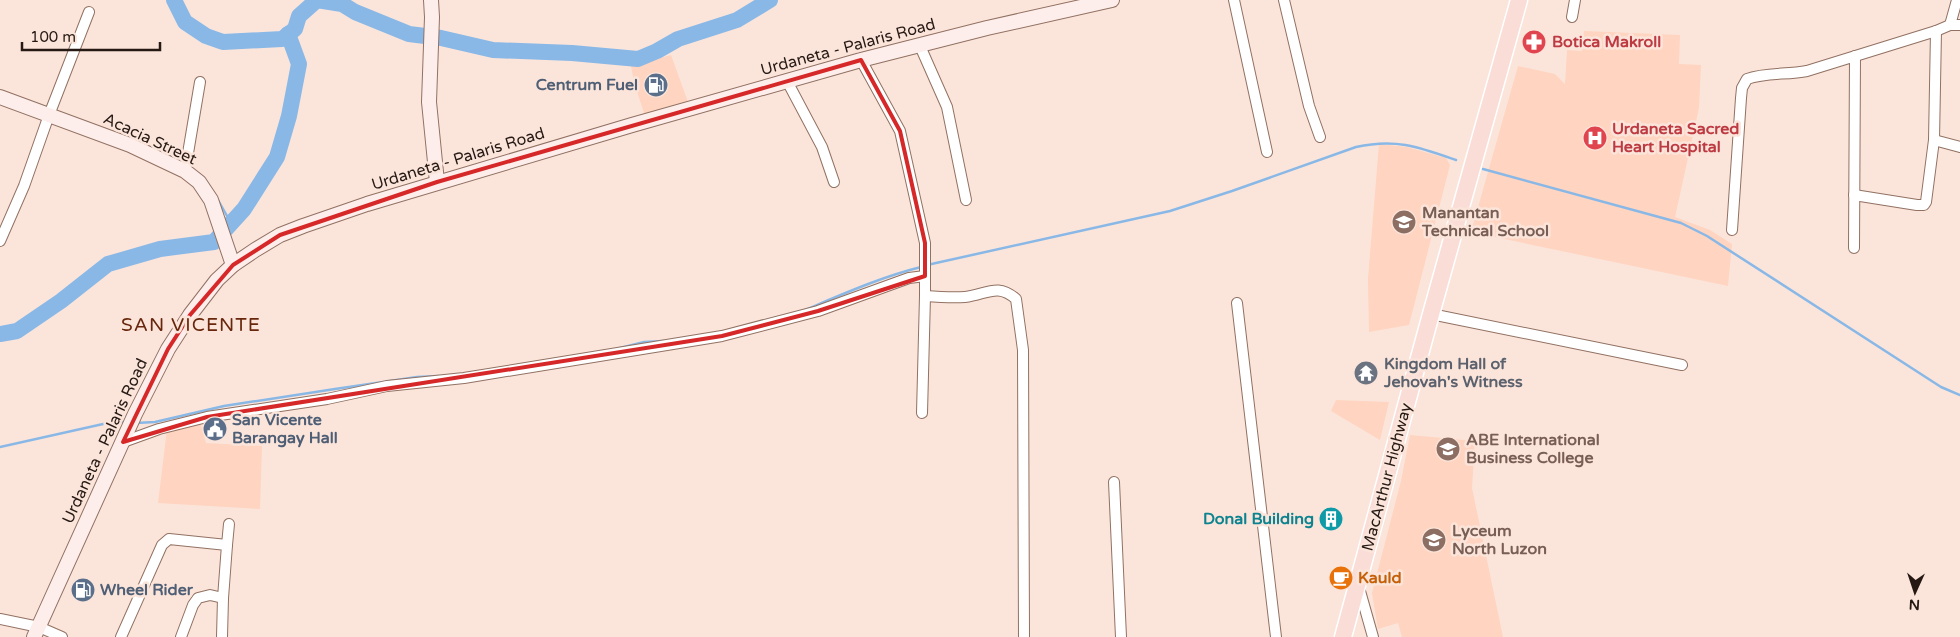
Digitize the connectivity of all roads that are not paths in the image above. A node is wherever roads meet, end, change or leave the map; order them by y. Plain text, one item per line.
1 (431, 0) edge
2 (1112, 0) edge
3 (1234, 0) edge
4 (1284, 0) edge
5 (1519, 0) edge
6 (1575, 0) edge
7 (1957, 0) edge
8 (89, 12) dead end
9 (1572, 17) dead end
10 (1955, 25) edge
11 (1936, 31) junction
12 (920, 46) junction
13 (1855, 56) junction
14 (861, 60) junction
15 (200, 82) dead end
16 (787, 82) junction
17 (0, 97) edge
18 (49, 115) junction
19 (1320, 137) dead end
20 (1934, 140) junction
21 (1960, 147) edge
22 (1267, 152) dead end
23 (185, 171) junction
24 (437, 182) junction
25 (834, 182) dead end
26 (1854, 195) junction
27 (966, 200) dead end
28 (1732, 230) dead end
29 (0, 241) edge
30 (1854, 248) dead end
31 (233, 265) junction
32 (925, 273) junction
33 (925, 296) junction
34 (1237, 304) dead end
35 (1430, 314) junction
36 (1682, 365) dead end
37 (922, 413) dead end
38 (125, 437) junction
39 (1114, 482) dead end
40 (228, 524) dead end
41 (227, 545) junction
42 (1358, 583) junction
43 (223, 598) junction
44 (0, 619) edge
45 (37, 632) edge
46 (62, 637) edge
47 (121, 637) edge
48 (180, 637) edge
49 (222, 637) edge
50 (1024, 637) edge
51 (1121, 637) edge
52 (1276, 637) edge
53 (1343, 637) edge
54 (1373, 637) edge

1 - 24 main road
2 - 12 main road, Urdaneta - Palaris Road
3 - 22 street
4 - 19 street
5 - 35 main road, MacArthur Highway
6 - 9 street
7 - 10 street
8 - 18 street
10 - 11 street
11 - 13 street
11 - 20 street
12 - 14 main road, Urdaneta - Palaris Road
12 - 27 street
13 - 26 street
13 - 28 street
14 - 16 main road, Urdaneta - Palaris Road
14 - 32 street
15 - 23 street
16 - 24 main road, Urdaneta - Palaris Road
16 - 25 street
17 - 18 main road, Acacia Street
18 - 23 main road, Acacia Street
18 - 29 street
20 - 21 street
20 - 26 street
23 - 31 main road, Acacia Street
24 - 31 main road, Urdaneta - Palaris Road
26 - 30 street
31 - 38 main road, Urdaneta - Palaris Road
32 - 33 street
32 - 38 street
33 - 37 street
33 - 50 street
34 - 52 street
35 - 36 street
35 - 42 main road, MacArthur Highway
38 - 45 main road, Urdaneta - Palaris Road
39 - 51 street
40 - 41 street
41 - 43 street
41 - 47 street
42 - 53 main road, MacArthur Highway
42 - 54 street
43 - 48 street
43 - 49 street
44 - 45 street
45 - 46 street

